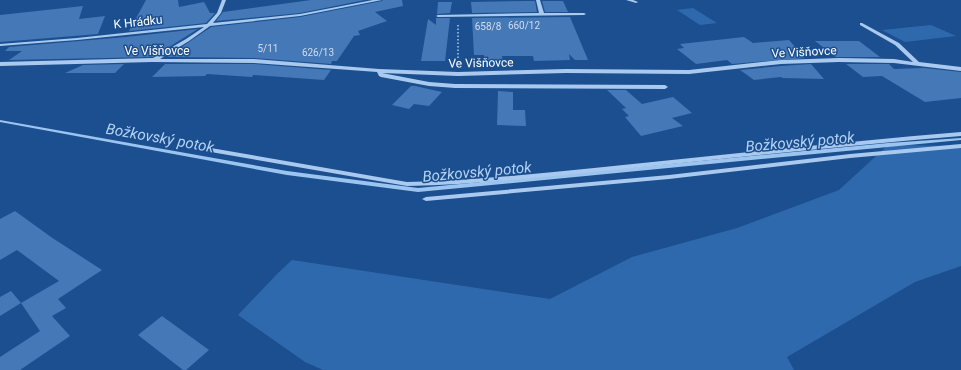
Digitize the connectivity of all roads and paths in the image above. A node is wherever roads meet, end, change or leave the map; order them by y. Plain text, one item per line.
1 (224, 0) edge
2 (380, 0) edge
3 (538, 0) edge
4 (628, 0) edge
5 (636, 2) dead end
6 (584, 14) dead end
7 (542, 15) junction
8 (438, 16) dead end
9 (458, 16) junction
10 (210, 24) junction
11 (862, 24) dead end
12 (0, 45) edge
13 (152, 60) junction
14 (0, 64) edge
15 (918, 65) junction
16 (961, 69) edge
17 (379, 71) junction
18 (458, 74) junction
19 (665, 87) dead end
20 (961, 134) edge
21 (961, 146) edge
22 (205, 149) dead end
23 (426, 199) dead end

1 - 10 street
2 - 10 street, K Hrádku
3 - 7 street
4 - 5 street
6 - 7 street
7 - 9 street
8 - 9 street
9 - 18 path
10 - 12 street, K Hrádku
10 - 13 street
11 - 15 street
13 - 14 street, Ve Višňovce
13 - 17 street, Ve Višňovce
15 - 16 street, Ve Višňovce
15 - 18 street, Ve Višňovce
17 - 18 street, Ve Višňovce
17 - 19 street
20 - 22 street
21 - 23 street

